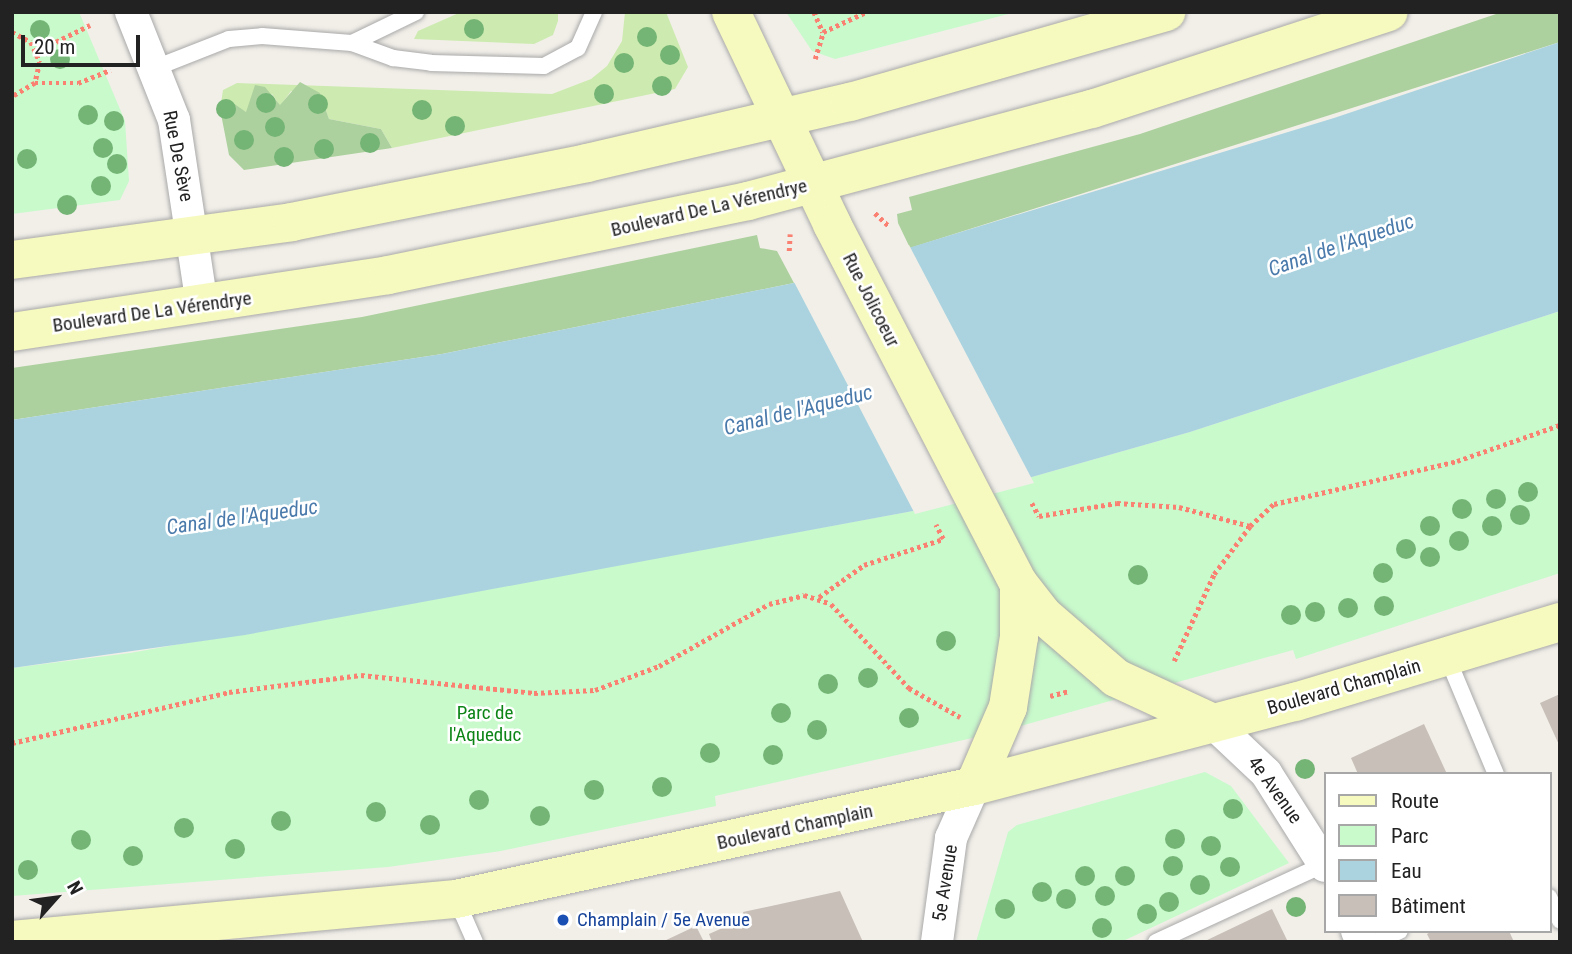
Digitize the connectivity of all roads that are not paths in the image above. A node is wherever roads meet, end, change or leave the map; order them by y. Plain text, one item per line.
1 (131, 12) edge
2 (416, 12) edge
3 (594, 12) edge
4 (731, 12) edge
5 (1166, 12) edge
6 (1389, 12) edge
7 (352, 43) junction
8 (155, 68) junction
9 (781, 119) junction
10 (813, 184) junction
11 (192, 236) junction
12 (12, 260) edge
13 (202, 306) junction
14 (12, 331) edge
15 (1019, 584) junction
16 (1560, 622) edge
17 (1447, 657) junction
18 (1213, 723) junction
19 (1495, 772) edge
20 (974, 786) junction
21 (1324, 863) edge
22 (1324, 865) edge
23 (456, 899) junction
24 (1551, 901) edge
25 (1560, 921) edge
26 (1395, 933) edge
27 (205, 934) edge
28 (12, 940) edge
29 (475, 942) edge
30 (937, 942) edge
31 (1156, 942) edge
32 (1375, 942) edge

1 - 8 street, Rue De Sève
2 - 7 lane
3 - 7 lane
4 - 9 main road, Rue Jolicoeur
5 - 9 main road
6 - 10 main road, Boulevard De La Vérendrye
7 - 8 lane
8 - 11 street, Rue De Sève
9 - 10 main road, Rue Jolicoeur
9 - 11 main road
10 - 13 main road, Boulevard De La Vérendrye
10 - 15 main road, Rue Jolicoeur
11 - 12 main road
11 - 13 street, Rue De Sève
13 - 14 main road, Boulevard De La Vérendrye
15 - 18 main road, Rue Jolicoeur
15 - 20 main road, Rue Jolicoeur
16 - 17 main road, Boulevard Champlain
17 - 18 main road, Boulevard Champlain
17 - 19 lane
18 - 20 main road, Boulevard Champlain
18 - 21 street, 4e Avenue
20 - 23 main road, Boulevard Champlain
20 - 30 street, 5e Avenue
22 - 31 lane
23 - 27 main road, Boulevard Champlain
23 - 29 lane
24 - 25 lane
26 - 32 lane
27 - 28 main road, Boulevard Champlain

